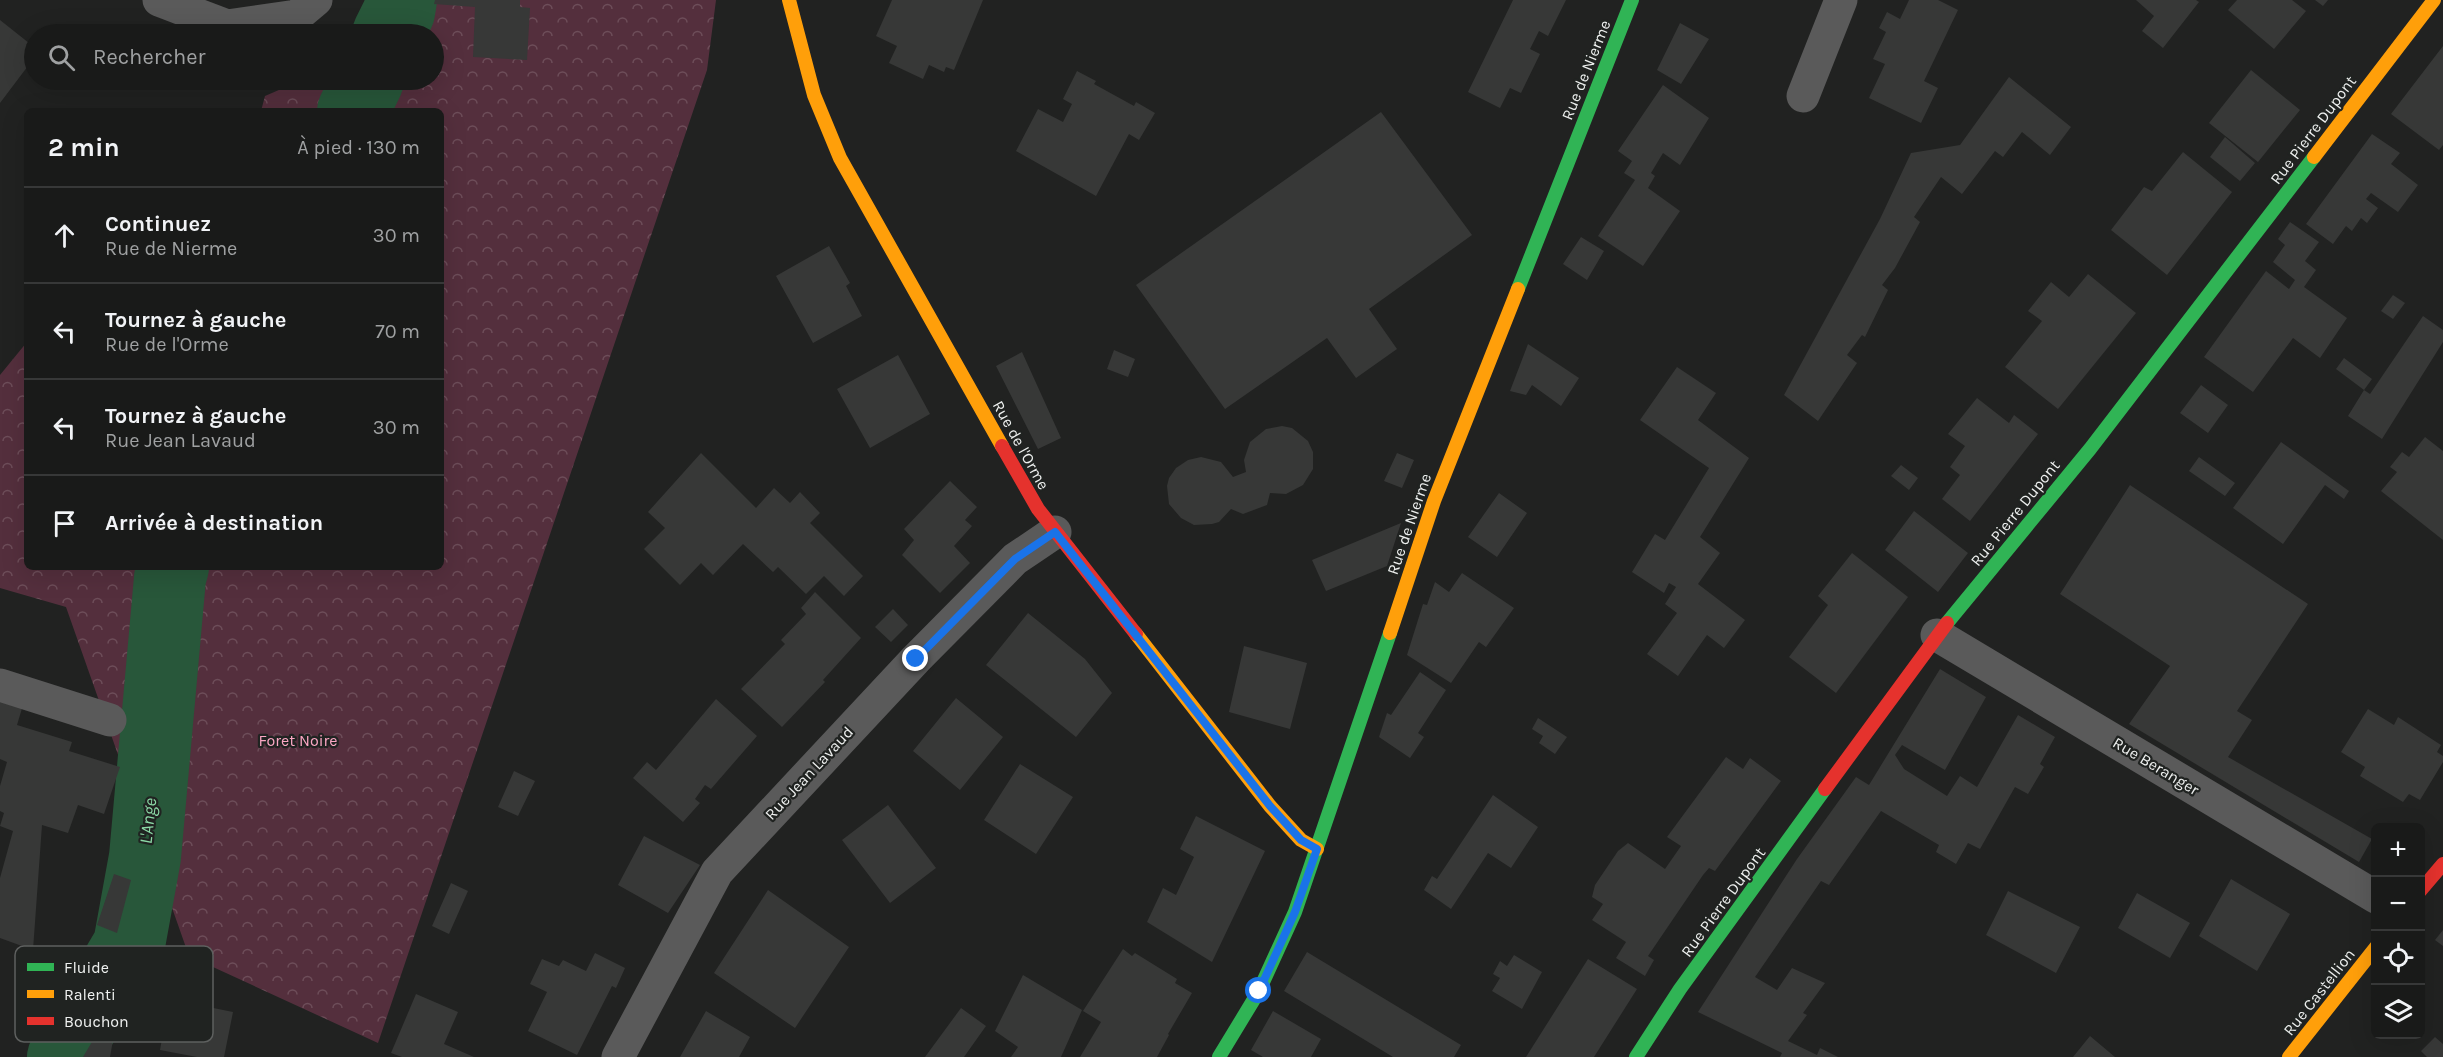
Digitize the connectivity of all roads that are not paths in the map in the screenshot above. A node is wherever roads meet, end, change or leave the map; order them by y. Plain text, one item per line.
1 (159, 0) edge
2 (316, 0) edge
3 (789, 0) edge
4 (1632, 0) edge
5 (1840, 0) edge
6 (2434, 0) edge
7 (222, 24) edge
8 (241, 24) edge
9 (1803, 96) dead end
10 (1055, 532) junction
11 (1937, 635) junction
12 (0, 685) edge
13 (110, 720) dead end
14 (1317, 849) junction
15 (2443, 864) edge
16 (2425, 886) edge
17 (2371, 894) edge
18 (2371, 953) edge
19 (618, 1057) edge
20 (1219, 1057) edge
21 (1636, 1057) edge
22 (2289, 1057) edge

1 - 7 street
2 - 8 street
3 - 10 street, Rue de l'Orme
4 - 14 street, Rue de Nierme
5 - 9 street
6 - 11 street, Rue Pierre Dupont
10 - 14 street, Rue de l'Orme
10 - 19 street, Rue Jean Lavaud
11 - 17 street, Rue Beranger
11 - 21 street, Rue Pierre Dupont
12 - 13 street
14 - 20 street, Rue de Nierme
15 - 16 street
18 - 22 street, Rue Castellion

